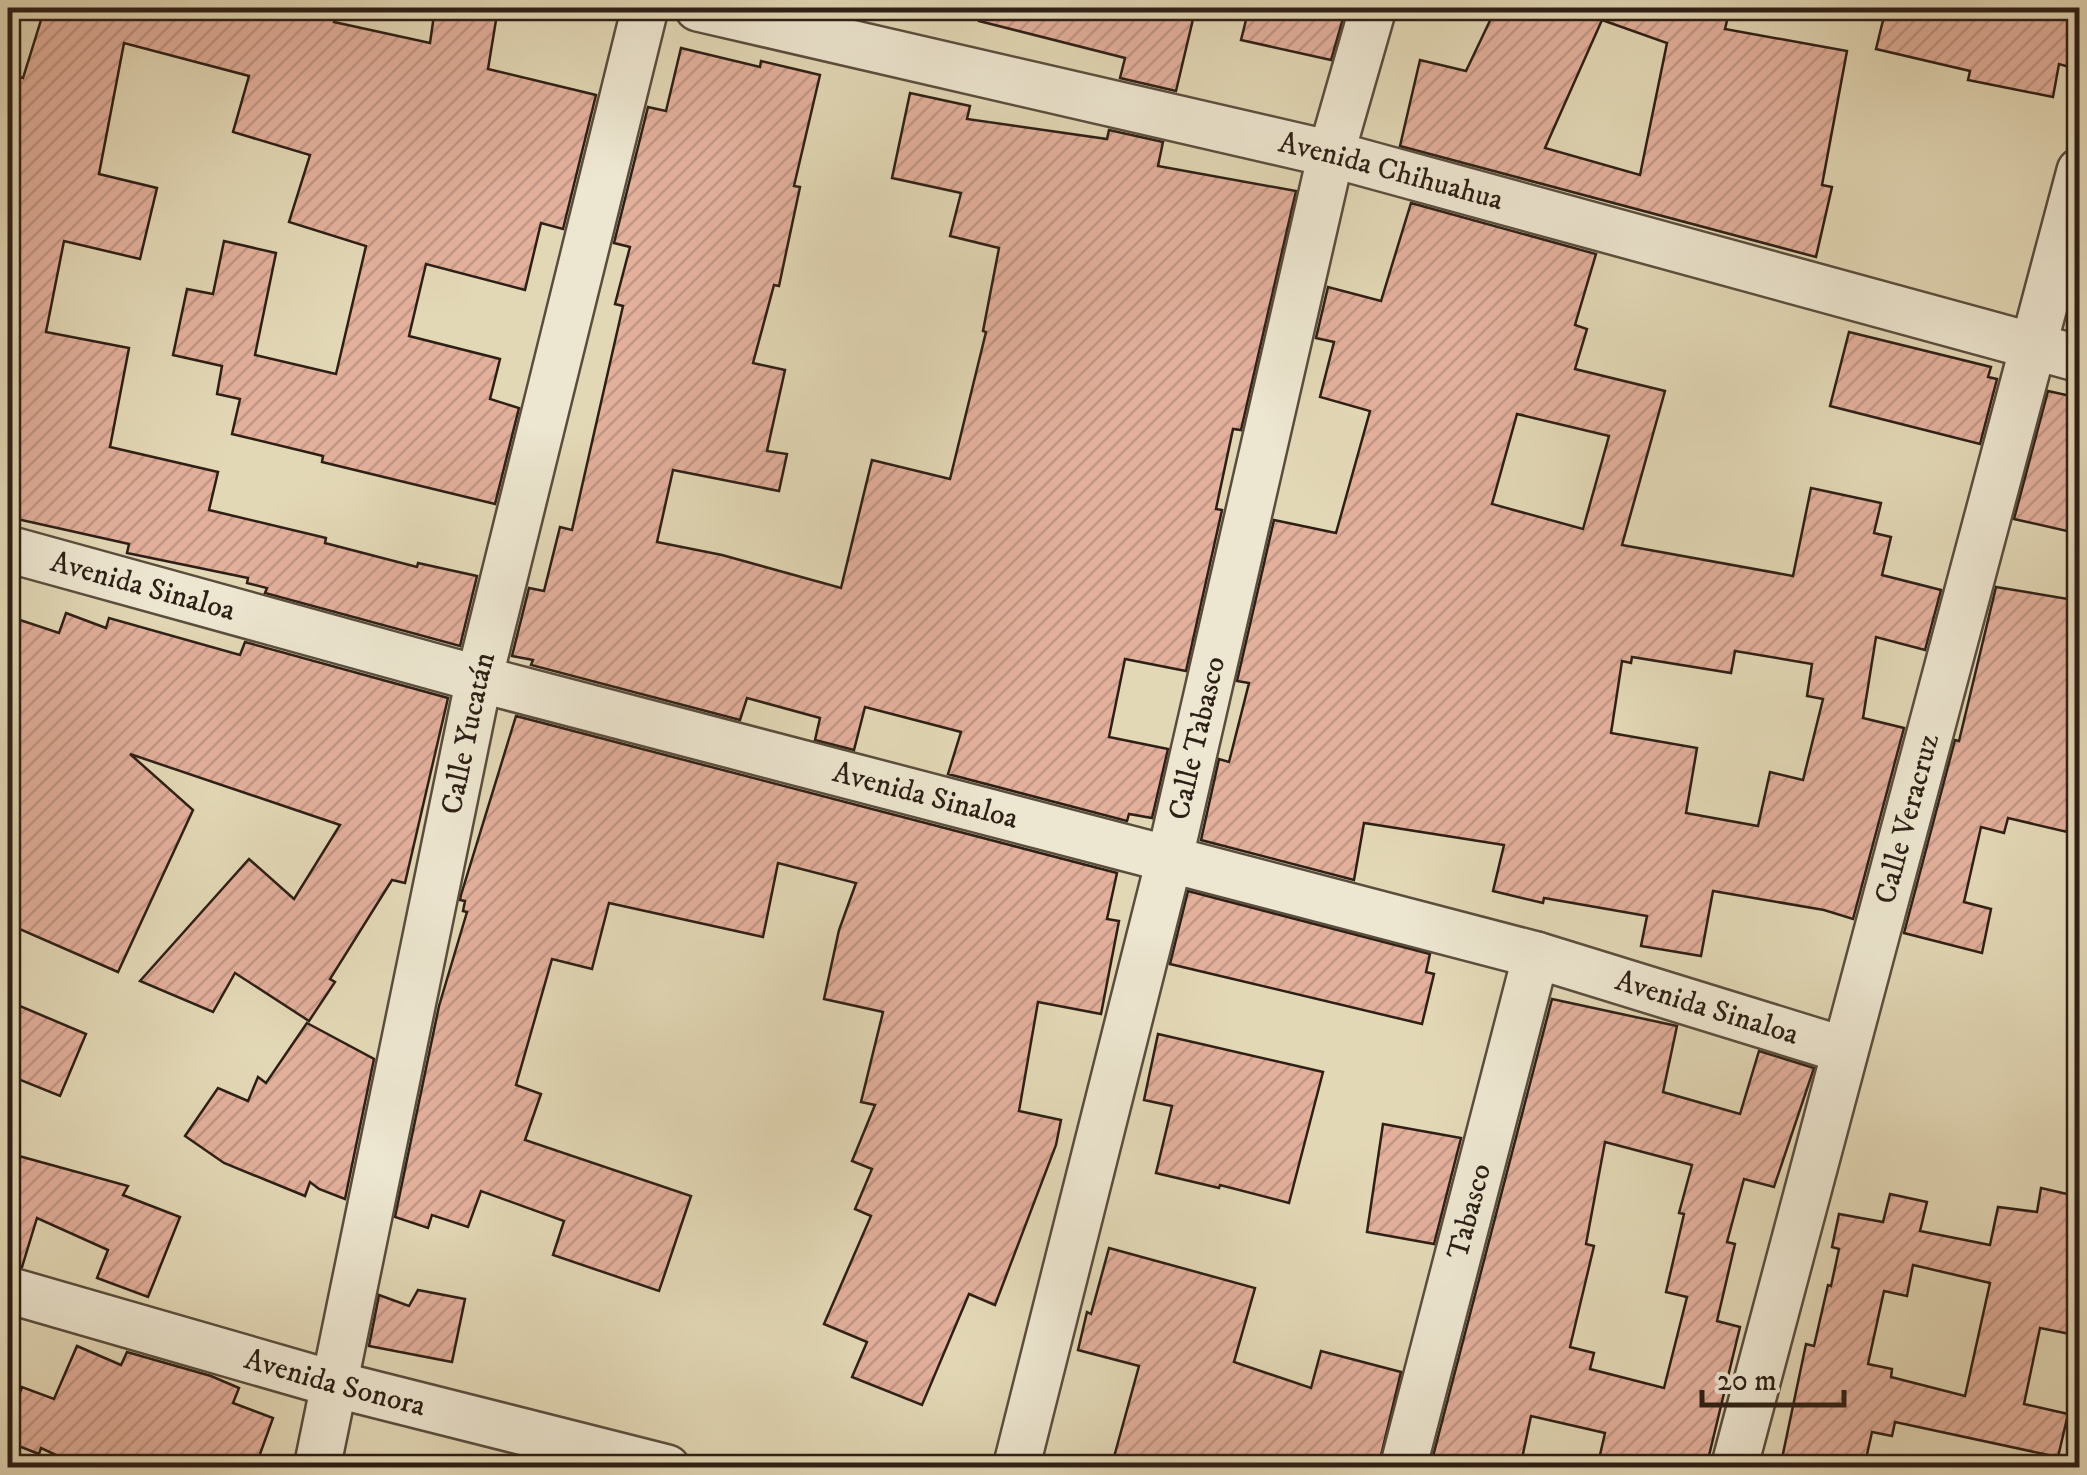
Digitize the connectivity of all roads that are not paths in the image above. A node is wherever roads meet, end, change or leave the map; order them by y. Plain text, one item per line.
1 (646, 8) edge
2 (698, 8) edge
3 (1372, 8) edge
4 (1331, 154) junction
5 (2080, 170) edge
6 (2035, 347) junction
7 (2080, 359) edge
8 (8, 548) edge
9 (479, 680) junction
10 (1169, 861) junction
11 (1536, 955) junction
12 (1844, 1050) junction
13 (8, 1290) edge
14 (334, 1384) junction
15 (317, 1468) edge
16 (667, 1468) edge
17 (1016, 1468) edge
18 (1402, 1468) edge
19 (1734, 1468) edge

1 - 9 street, Calle Yucatán
2 - 4 street, Avenida Chihuahua
3 - 4 street, Calle Tabasco
4 - 6 street, Avenida Chihuahua
4 - 10 street, Calle Tabasco
5 - 6 street, Calle Veracruz
6 - 7 street, Avenida Chihuahua
6 - 12 street, Calle Veracruz
8 - 9 street, Avenida Sinaloa
9 - 10 street, Avenida Sinaloa
9 - 14 street, Calle Yucatán
10 - 11 street, Avenida Sinaloa
10 - 17 street, Calle Tabasco
11 - 12 street, Avenida Sinaloa
11 - 18 street, Tabasco
12 - 19 street, Calle Veracruz
13 - 14 street, Avenida Sonora
14 - 15 street, Calle Yucatán
14 - 16 street, Avenida Sonora

